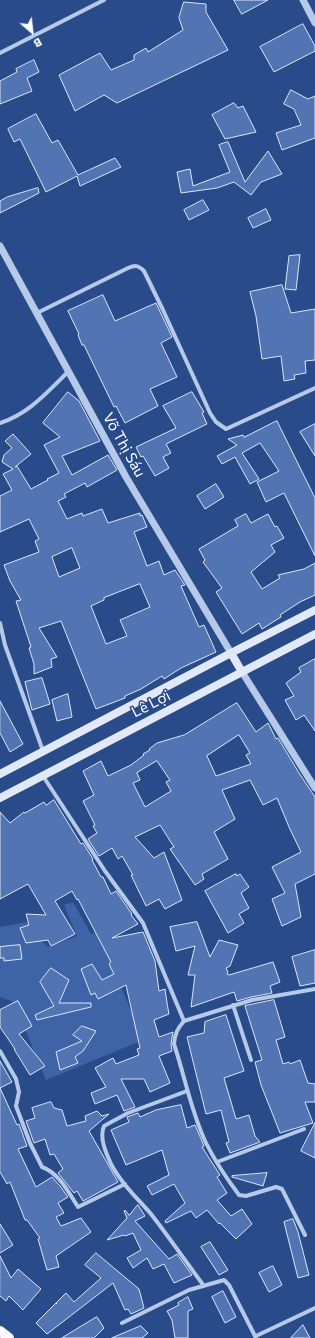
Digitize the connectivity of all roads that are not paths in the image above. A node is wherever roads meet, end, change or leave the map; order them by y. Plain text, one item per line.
1 (104, 0) edge
2 (302, 0) edge
3 (315, 24) edge
4 (0, 53) edge
5 (0, 246) edge
6 (37, 313) junction
7 (69, 371) junction
8 (315, 388) edge
9 (0, 423) edge
10 (315, 610) edge
11 (0, 623) edge
12 (315, 634) edge
13 (231, 653) junction
14 (242, 672) junction
15 (43, 751) junction
16 (0, 774) edge
17 (43, 776) junction
18 (315, 788) edge
19 (0, 798) edge
20 (315, 989) edge
21 (233, 1005) junction
22 (184, 1021) junction
23 (0, 1051) edge
24 (251, 1060) dead end
25 (187, 1091) junction
26 (304, 1129) dead end
27 (217, 1162) junction
28 (125, 1184) junction
29 (305, 1234) dead end
30 (204, 1286) junction
31 (315, 1308) edge
32 (122, 1323) dead end
33 (0, 1331) edge
34 (256, 1337) edge
35 (9, 1338) edge

1 - 4 street
2 - 3 street
5 - 6 street, Võ Thị Sáu
6 - 7 street, Võ Thị Sáu
6 - 8 street
7 - 9 street
7 - 13 street, Võ Thị Sáu
10 - 13 main road, Lê Lợi
11 - 15 street
12 - 14 main road, Lê Lợi
13 - 14 main road
13 - 15 main road, Lê Lợi
14 - 17 main road, Lê Lợi
14 - 18 street
15 - 16 main road, Lê Lợi
17 - 19 main road, Lê Lợi
17 - 22 street
20 - 21 street
21 - 22 street
21 - 24 street
22 - 25 street
23 - 28 street
25 - 27 street
25 - 28 street
26 - 27 street
27 - 29 street
28 - 30 street
30 - 32 street
30 - 34 street
31 - 34 street
33 - 35 main road

